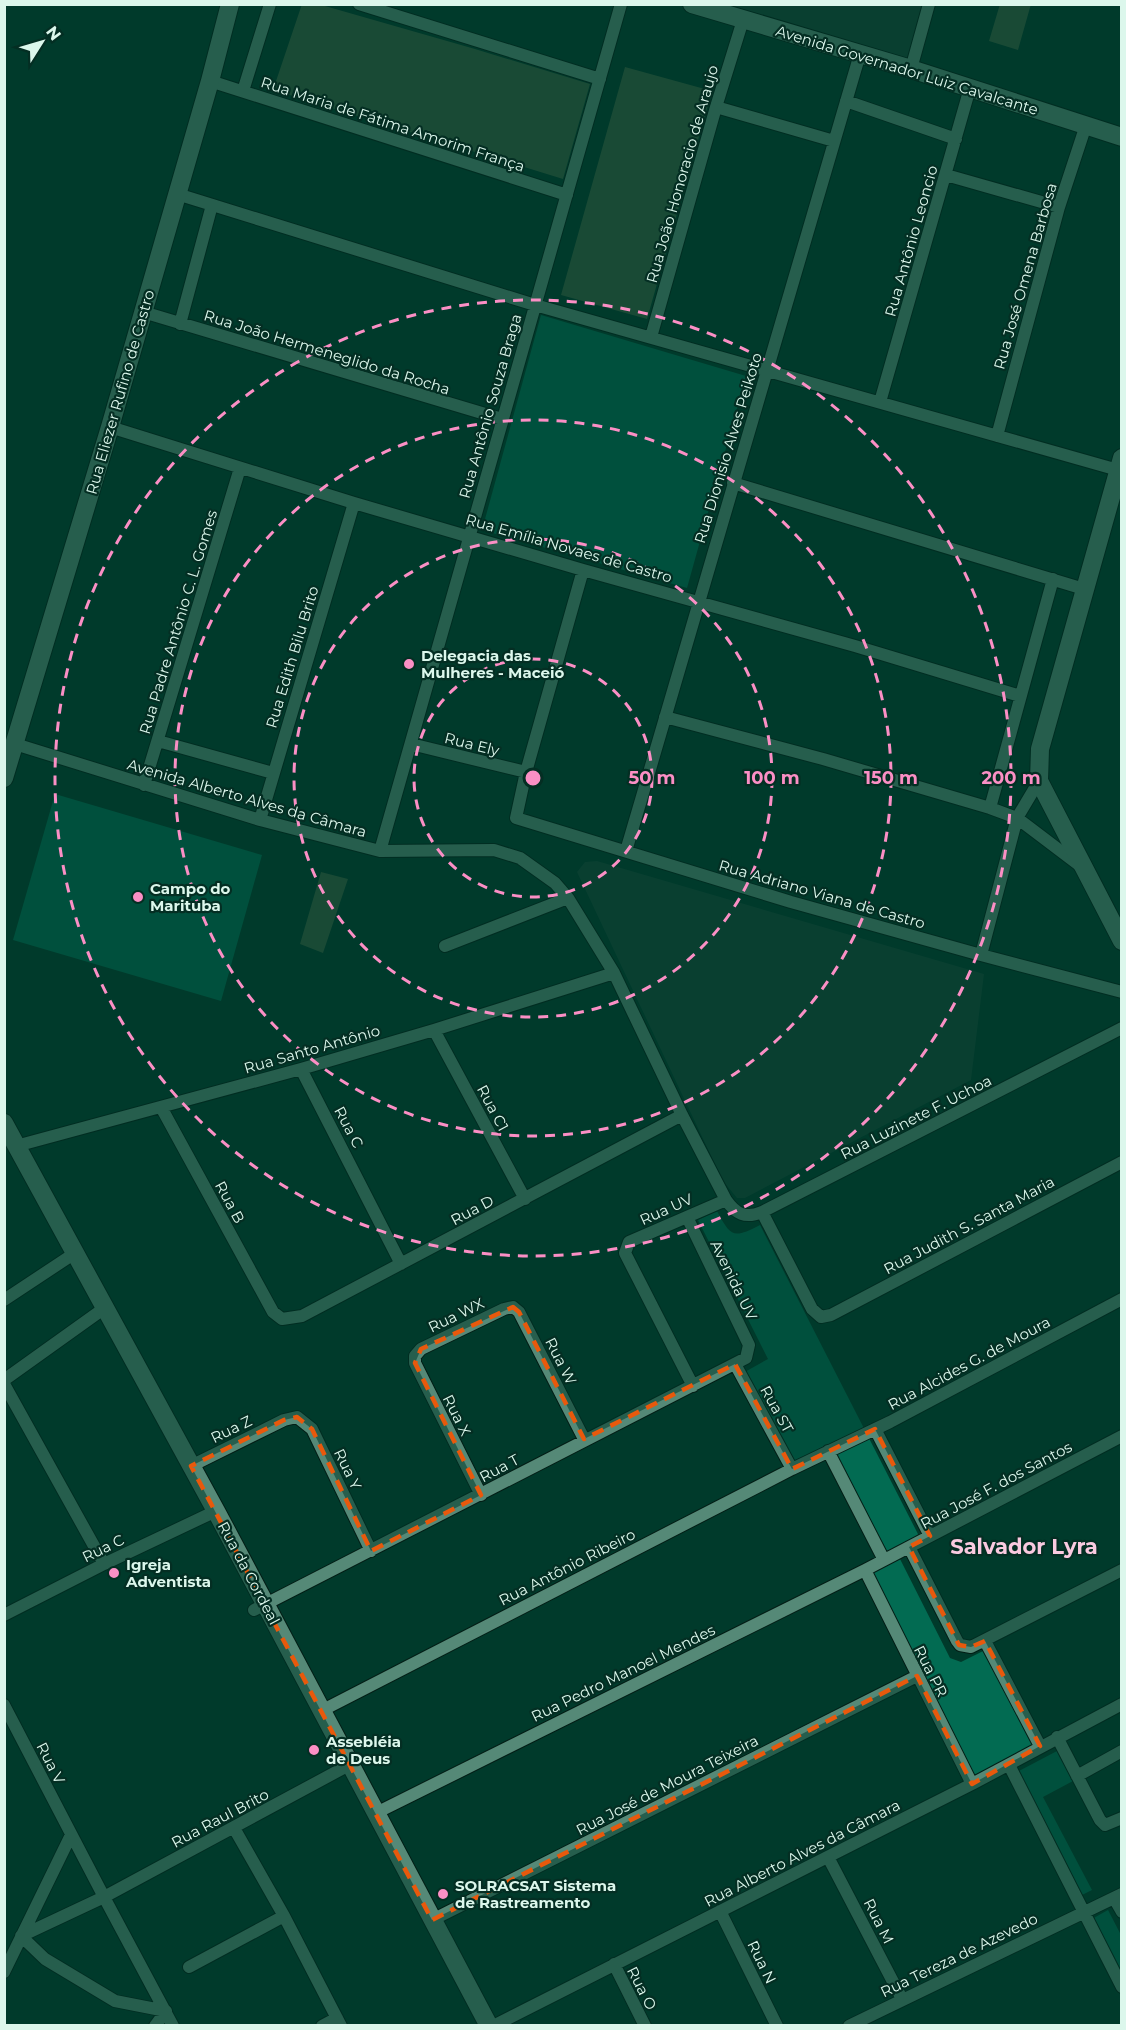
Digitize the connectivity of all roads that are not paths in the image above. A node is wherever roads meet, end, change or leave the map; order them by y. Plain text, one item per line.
1 (230, 4) edge
2 (270, 4) edge
3 (359, 4) edge
4 (621, 4) edge
5 (692, 4) edge
6 (929, 4) edge
7 (743, 20) junction
8 (860, 54) junction
9 (912, 69) junction
10 (600, 79) junction
11 (210, 81) junction
12 (970, 88) junction
13 (243, 92) junction
14 (846, 101) junction
15 (716, 107) junction
16 (1086, 125) junction
17 (1122, 137) edge
18 (956, 139) junction
19 (834, 141) junction
20 (946, 175) junction
21 (177, 194) junction
22 (567, 195) junction
23 (212, 205) junction
24 (1059, 207) junction
25 (535, 305) junction
26 (143, 312) junction
27 (180, 324) junction
28 (651, 337) junction
29 (767, 370) junction
30 (880, 402) junction
31 (502, 419) junction
32 (110, 428) junction
33 (997, 436) junction
34 (1120, 464) edge
35 (240, 468) junction
36 (733, 483) junction
37 (354, 503) junction
38 (469, 535) junction
39 (583, 570) junction
40 (1053, 579) junction
41 (1084, 589) junction
42 (698, 601) junction
43 (1020, 696) junction
44 (665, 717) junction
45 (158, 741) junction
46 (15, 744) junction
47 (411, 744) junction
48 (526, 772) junction
49 (273, 773) junction
50 (4, 778) edge
51 (1039, 781) junction
52 (144, 785) junction
53 (990, 808) junction
54 (1017, 818) junction
55 (260, 820) junction
56 (380, 851) junction
57 (626, 851) junction
58 (1083, 867) junction
59 (568, 898) junction
60 (1122, 941) edge
61 (445, 946) dead end
62 (981, 955) junction
63 (614, 973) junction
64 (1122, 992) edge
65 (1122, 1028) edge
66 (434, 1030) junction
67 (301, 1069) junction
68 (161, 1107) junction
69 (682, 1115) junction
70 (4, 1123) edge
71 (16, 1146) junction
72 (1122, 1162) edge
73 (525, 1199) junction
74 (726, 1200) junction
75 (762, 1212) junction
76 (687, 1217) junction
77 (75, 1253) junction
78 (401, 1264) junction
79 (1122, 1299) edge
80 (4, 1300) edge
81 (106, 1307) junction
82 (504, 1309) joint
83 (273, 1312) joint
84 (421, 1348) joint
85 (741, 1361) junction
86 (4, 1382) edge
87 (693, 1386) junction
88 (284, 1420) joint
89 (875, 1429) junction
90 (1122, 1436) edge
91 (584, 1439) junction
92 (828, 1451) junction
93 (191, 1466) junction
94 (792, 1469) junction
95 (481, 1495) junction
96 (216, 1511) junction
97 (930, 1536) junction
98 (909, 1546) junction
99 (371, 1551) junction
100 (884, 1560) junction
101 (104, 1564) junction
102 (1122, 1569) edge
103 (865, 1570) junction
104 (260, 1607) junction
105 (4, 1615) edge
106 (985, 1641) junction
107 (917, 1676) junction
108 (1122, 1704) edge
109 (4, 1705) edge
110 (321, 1710) junction
111 (1057, 1737) junction
112 (1040, 1746) junction
113 (1122, 1751) edge
114 (349, 1765) junction
115 (1009, 1765) junction
116 (1077, 1776) junction
117 (972, 1784) junction
118 (376, 1813) junction
119 (1116, 1821) edge
120 (234, 1828) junction
121 (71, 1835) junction
122 (828, 1857) junction
123 (1118, 1896) edge
124 (104, 1897) junction
125 (720, 1911) junction
126 (1122, 1912) edge
127 (1082, 1913) junction
128 (284, 1916) junction
129 (432, 1920) junction
130 (21, 1936) junction
131 (4, 1946) edge
132 (11, 1958) junction
133 (614, 1964) junction
134 (189, 1967) dead end
135 (4, 1971) edge
136 (1122, 1987) edge
137 (902, 1999) junction
138 (166, 2011) junction
139 (339, 2022) edge
140 (156, 2025) edge
141 (173, 2025) edge
142 (322, 2025) edge
143 (491, 2025) edge
144 (645, 2025) edge
145 (777, 2025) edge
146 (849, 2025) edge

1 - 11 street, Rua Eliezer Rufino de Castro
2 - 13 street
3 - 10 street
4 - 10 street, Rua Antônio Souza Braga
5 - 7 street, Avenida Governador Luiz Cavalcante
6 - 9 street
7 - 8 street, Avenida Governador Luiz Cavalcante
7 - 15 street, Rua João Honoracio de Araujo
8 - 9 street, Avenida Governador Luiz Cavalcante
8 - 14 street, Rua Dionisio Alves Peikoto
9 - 12 street, Avenida Governador Luiz Cavalcante
10 - 22 street, Rua Antônio Souza Braga
11 - 13 street, Rua Maria de Fátima Amorim França
11 - 21 street, Rua Eliezer Rufino de Castro
12 - 16 street, Avenida Governador Luiz Cavalcante
12 - 18 street, Rua Antônio Leoncio
13 - 22 street, Rua Maria de Fátima Amorim França
14 - 18 street
14 - 19 street, Rua Dionisio Alves Peikoto
15 - 19 street
15 - 28 street, Rua João Honoracio de Araujo
16 - 17 street, Avenida Governador Luiz Cavalcante
16 - 24 street, Rua José Omena Barbosa
18 - 20 street, Rua Antônio Leoncio
19 - 29 street, Rua Dionisio Alves Peikoto
20 - 24 street
20 - 30 street, Rua Antônio Leoncio
21 - 23 street
21 - 26 street, Rua Eliezer Rufino de Castro
22 - 25 street, Rua Antônio Souza Braga
23 - 25 street
23 - 27 street
24 - 33 street, Rua José Omena Barbosa
25 - 28 street
25 - 31 street, Rua Antônio Souza Braga
26 - 27 street, Rua João Hermeneglido da Rocha
26 - 32 street, Rua Eliezer Rufino de Castro
27 - 31 street, Rua João Hermeneglido da Rocha
28 - 29 street
29 - 30 street
29 - 36 street, Rua Dionisio Alves Peikoto
30 - 33 street
31 - 38 street, Rua Antônio Souza Braga
32 - 35 street, Rua Emília Novaes de Castro
32 - 46 street, Rua Eliezer Rufino de Castro
33 - 34 street
34 - 41 street
35 - 37 street, Rua Emília Novaes de Castro
35 - 45 street, Rua Padre Antônio C. L. Gomes
36 - 40 street
36 - 42 street, Rua Dionisio Alves Peikoto
37 - 38 street, Rua Emília Novaes de Castro
37 - 49 street, Rua Edith Bilu Brito
38 - 39 street, Rua Emília Novaes de Castro
38 - 47 street, Rua Antônio Souza Braga
39 - 42 street, Rua Emília Novaes de Castro
39 - 48 street
40 - 41 street
40 - 43 street
41 - 51 street
42 - 43 street, Rua Emília Novaes de Castro
42 - 44 street, Rua Dionisio Alves Peikoto
43 - 53 street
44 - 53 street
44 - 57 street, Rua Dionisio Alves Peikoto
45 - 49 street
45 - 52 street, Rua Padre Antônio C. L. Gomes
46 - 50 street, Rua Eliezer Rufino de Castro
46 - 52 street, Avenida Alberto Alves da Câmara
47 - 48 street, Rua Ely
47 - 56 street, Rua Antônio Souza Braga
48 - 57 street, Rua Adriano Viana de Castro
49 - 55 street, Rua Edith Bilu Brito
51 - 54 street
51 - 58 street
52 - 55 street, Avenida Alberto Alves da Câmara
53 - 54 street
54 - 58 street
54 - 62 street
55 - 56 street, Avenida Alberto Alves da Câmara
56 - 59 street, Avenida Alberto Alves da Câmara
57 - 62 street, Rua Adriano Viana de Castro
58 - 60 street
59 - 61 street
59 - 63 street, Avenida Alberto Alves da Câmara
62 - 64 street, Rua Adriano Viana de Castro
63 - 66 street, Rua Santo Antônio
63 - 69 street, Avenida Alberto Alves da Câmara
65 - 75 street, Rua Luzinete F. Uchoa
66 - 67 street, Rua Santo Antônio
66 - 73 street, Rua C1
67 - 68 street, Rua Santo Antônio
67 - 78 street, Rua C
68 - 71 street, Rua Santo Antônio
68 - 83 street, Rua B
69 - 73 street, Rua D
69 - 74 street, Avenida Alberto Alves da Câmara
70 - 71 street, Rua da Cordeal
71 - 77 street, Rua da Cordeal
72 - 75 street, Rua Judith S. Santa Maria
73 - 78 street, Rua D
74 - 75 street
74 - 76 street, Rua UV
76 - 85 street, Avenida UV
76 - 87 street, Rua UV
77 - 80 street
77 - 81 street, Rua da Cordeal
78 - 83 street, Rua D
79 - 89 street, Rua Alcides G. de Moura
81 - 86 street
81 - 93 street, Rua da Cordeal
82 - 84 street, Rua WX
82 - 91 street, Rua W
84 - 95 street, Rua X
85 - 87 street, Rua T
85 - 94 street, Rua ST
86 - 101 street
87 - 91 street, Rua T
88 - 93 street, Rua Z
88 - 99 street, Rua Y
89 - 92 street, Rua Alcides G. de Moura
89 - 97 street
90 - 97 street, Rua José F. dos Santos
91 - 95 street, Rua T
92 - 94 street, Rua Antônio Ribeiro
92 - 100 street
93 - 96 street, Rua da Cordeal
94 - 110 street, Rua Antônio Ribeiro
95 - 99 street, Rua T
96 - 101 street, Rua C
96 - 104 street, Rua da Cordeal
97 - 98 street, Rua José F. dos Santos
98 - 100 street, Rua José F. dos Santos
98 - 106 street
99 - 104 street, Rua T
100 - 103 street, Rua Pedro Manoel Mendes
101 - 105 street, Rua C
102 - 106 street
103 - 107 street, Rua PR
103 - 118 street, Rua Pedro Manoel Mendes
104 - 110 street, Rua da Cordeal
106 - 112 street
107 - 117 street, Rua PR
107 - 129 street, Rua José de Moura Teixeira
108 - 111 street, Rua Alberto Alves da Câmara
109 - 121 street, Rua V
110 - 114 street, Rua da Cordeal
111 - 112 street, Rua Alberto Alves da Câmara
111 - 116 street
112 - 115 street, Rua Alberto Alves da Câmara
113 - 116 street
114 - 118 street, Rua da Cordeal
114 - 120 street, Rua Raul Brito
115 - 117 street, Rua Alberto Alves da Câmara
115 - 127 street
116 - 119 street
117 - 122 street, Rua Alberto Alves da Câmara
118 - 129 street, Rua da Cordeal
120 - 124 street, Rua Raul Brito
120 - 128 street
121 - 124 street
121 - 130 street
122 - 125 street, Rua Alberto Alves da Câmara
122 - 137 street, Rua M
123 - 126 street
123 - 127 street, Rua Tereza de Azevedo
124 - 130 street, Rua Raul Brito
124 - 138 street
125 - 133 street, Rua Alberto Alves da Câmara
125 - 145 street, Rua N
127 - 136 street
127 - 137 street, Rua Tereza de Azevedo
128 - 134 street
128 - 139 street
129 - 143 street, Rua da Cordeal
130 - 132 street
130 - 138 street
131 - 132 street
132 - 135 street
133 - 143 street, Rua Alberto Alves da Câmara
133 - 144 street, Rua O
137 - 146 street, Rua Tereza de Azevedo
138 - 140 street
138 - 141 street
139 - 142 street

